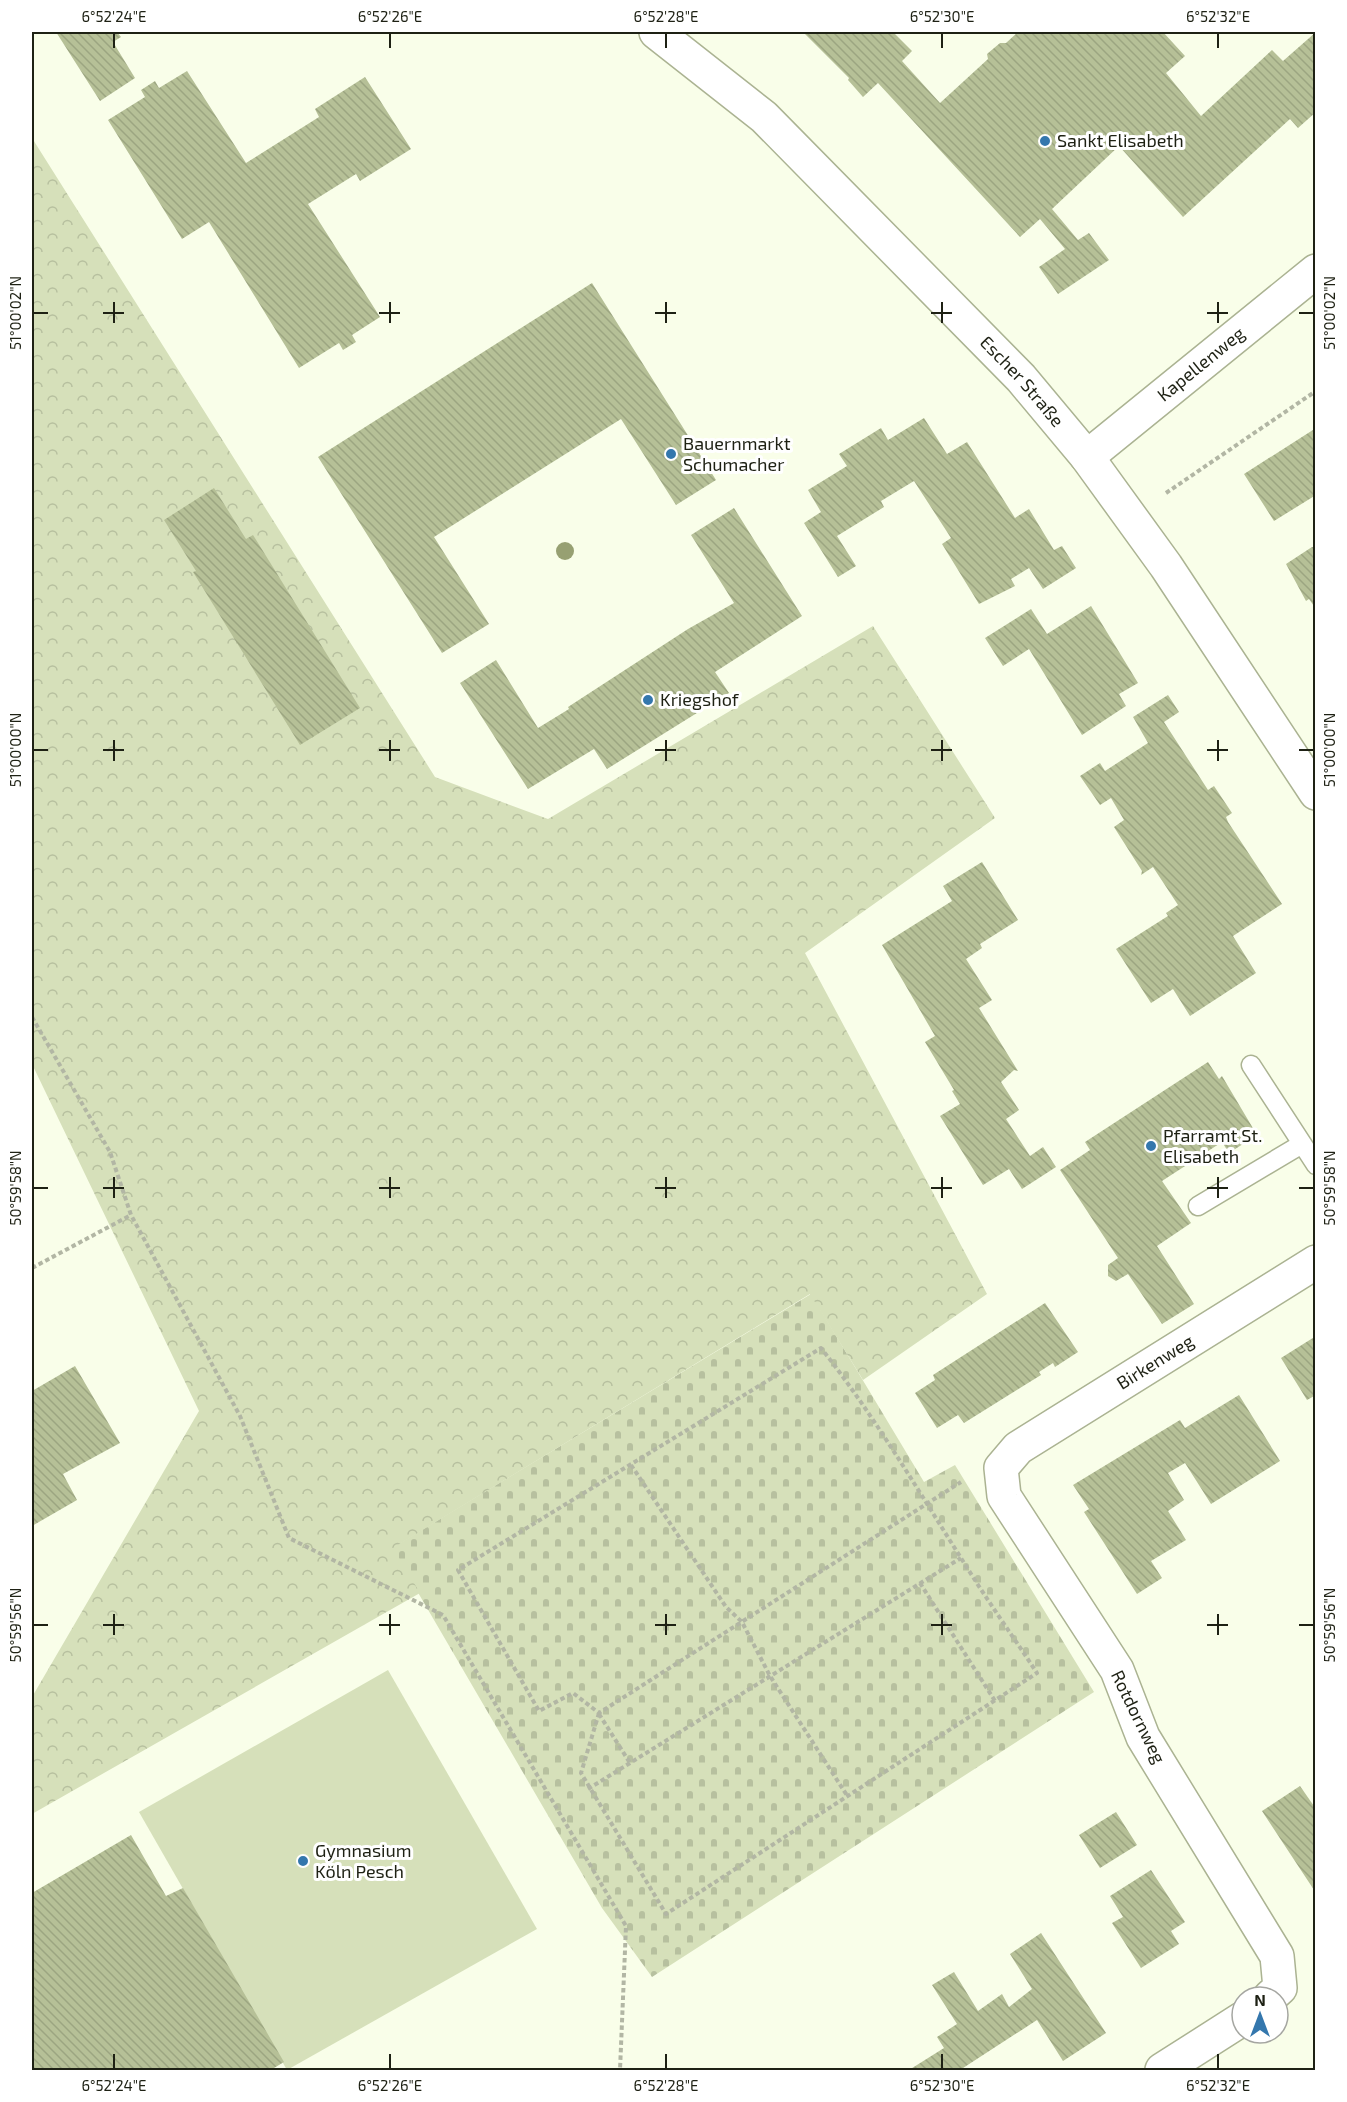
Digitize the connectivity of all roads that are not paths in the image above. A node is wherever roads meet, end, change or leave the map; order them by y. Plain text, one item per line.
1 (656, 32) edge
2 (1316, 271) edge
3 (1087, 457) junction
4 (1316, 794) edge
5 (1251, 1065) dead end
6 (1302, 1144) junction
7 (1316, 1165) edge
8 (1198, 1206) dead end
9 (1316, 1262) edge
10 (1001, 1468) joint
11 (1280, 1985) edge
12 (1230, 2027) edge
13 (1162, 2070) edge

1 - 3 street, Escher Straße
2 - 3 street, Kapellenweg
3 - 4 street, Escher Straße
5 - 6 lane
6 - 7 lane
6 - 8 lane
9 - 10 street, Birkenweg
10 - 11 street, Rotdornweg
12 - 13 street

